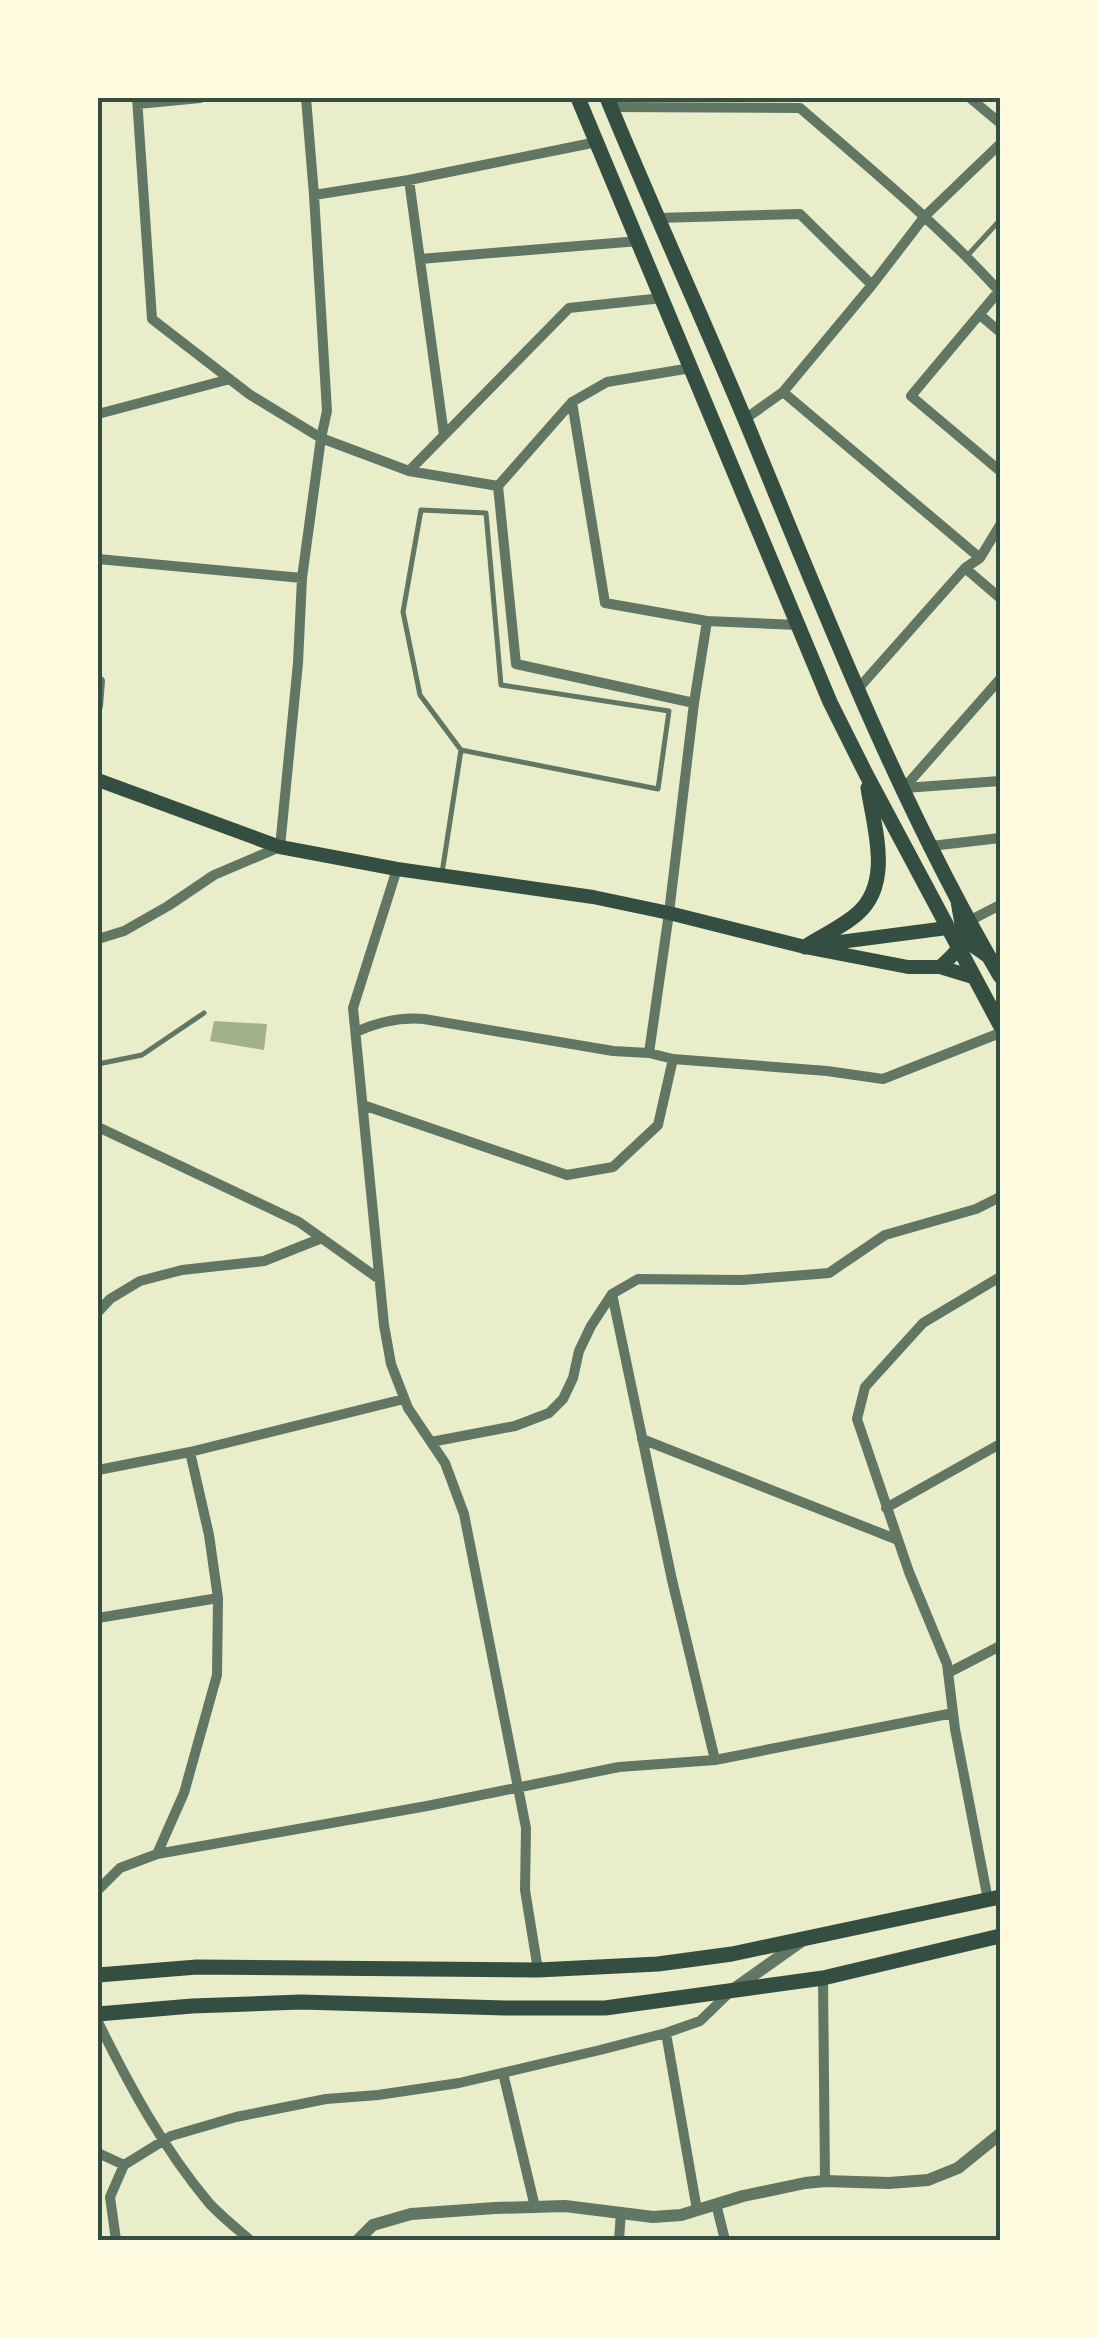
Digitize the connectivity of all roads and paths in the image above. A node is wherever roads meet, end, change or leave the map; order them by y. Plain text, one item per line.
1 (200, 98) edge
2 (306, 98) edge
3 (578, 98) edge
4 (970, 98) edge
5 (138, 101) edge
6 (609, 102) edge
7 (1000, 124) edge
8 (597, 142) junction
9 (1000, 144) edge
10 (410, 180) junction
11 (314, 196) junction
12 (925, 216) junction
13 (658, 218) junction
14 (1000, 220) edge
15 (638, 241) junction
16 (967, 256) junction
17 (420, 260) junction
18 (872, 285) junction
19 (662, 298) junction
20 (980, 315) junction
21 (1000, 332) edge
22 (691, 368) junction
23 (230, 379) junction
24 (783, 392) junction
25 (572, 402) junction
26 (98, 414) edge
27 (745, 420) junction
28 (444, 436) junction
29 (320, 438) junction
30 (409, 471) junction
31 (1000, 472) edge
32 (498, 486) junction
33 (1000, 525) edge
34 (98, 558) edge
35 (980, 558) junction
36 (966, 568) junction
37 (302, 578) junction
38 (1000, 598) edge
39 (706, 620) junction
40 (798, 625) junction
41 (1000, 680) edge
42 (100, 681) dead end
43 (857, 690) junction
44 (694, 704) junction
45 (98, 706) edge
46 (461, 750) junction
47 (866, 774) junction
48 (98, 780) edge
49 (1000, 781) edge
50 (904, 788) junction
51 (1000, 838) edge
52 (931, 846) junction
53 (280, 847) junction
54 (397, 870) junction
55 (441, 876) junction
56 (957, 901) junction
57 (1000, 905) edge
58 (669, 913) junction
59 (969, 921) junction
60 (947, 928) junction
61 (98, 939) edge
62 (962, 945) junction
63 (804, 947) junction
64 (990, 958) junction
65 (940, 967) junction
66 (1000, 976) edge
67 (973, 977) junction
68 (204, 1013) dead end
69 (1000, 1024) edge
70 (356, 1032) junction
71 (1000, 1033) edge
72 (649, 1053) junction
73 (673, 1059) junction
74 (98, 1064) edge
75 (362, 1105) junction
76 (98, 1127) edge
77 (1000, 1197) edge
78 (322, 1238) junction
79 (1000, 1277) edge
80 (379, 1279) junction
81 (612, 1294) junction
82 (98, 1312) edge
83 (404, 1398) junction
84 (642, 1439) junction
85 (431, 1442) junction
86 (1000, 1444) edge
87 (190, 1452) junction
88 (98, 1470) edge
89 (886, 1508) junction
90 (898, 1540) junction
91 (218, 1598) junction
92 (98, 1618) edge
93 (1000, 1646) edge
94 (948, 1673) junction
95 (953, 1713) junction
96 (715, 1760) junction
97 (518, 1788) junction
98 (158, 1854) junction
99 (98, 1890) edge
100 (994, 1899) edge
101 (1000, 1936) edge
102 (805, 1939) junction
103 (538, 1970) junction
104 (98, 1975) edge
105 (822, 1978) junction
106 (729, 1992) junction
107 (98, 2018) edge
108 (666, 2033) junction
109 (504, 2072) junction
110 (1000, 2134) edge
111 (164, 2141) junction
112 (98, 2153) edge
113 (124, 2165) junction
114 (825, 2180) junction
115 (716, 2204) junction
116 (535, 2207) junction
117 (697, 2210) junction
118 (621, 2212) junction
119 (116, 2240) edge
120 (250, 2240) edge
121 (358, 2240) edge
122 (619, 2240) edge
123 (725, 2240) edge

1 - 5 street
2 - 11 street
3 - 8 main road
4 - 7 street
5 - 23 street
6 - 12 street
6 - 13 main road
8 - 10 street
8 - 15 main road
9 - 12 street
10 - 11 street
10 - 17 street
11 - 29 street
12 - 16 street
12 - 18 street
13 - 18 street
13 - 27 main road
14 - 16 lane
15 - 17 street
15 - 19 main road
16 - 20 street
17 - 28 street
18 - 24 street
19 - 22 main road
19 - 28 street
20 - 21 street
20 - 31 street
22 - 25 street
22 - 40 main road
23 - 26 street
23 - 29 street
24 - 27 street
24 - 35 street
25 - 32 street
25 - 39 street
27 - 43 main road
28 - 30 street
29 - 30 street
29 - 37 street
30 - 32 street
32 - 44 street
33 - 35 street
34 - 37 street
35 - 36 street
36 - 38 street
36 - 43 street
37 - 53 street
39 - 40 street
39 - 44 street
40 - 47 main road
41 - 50 street
42 - 45 street
43 - 50 main road
44 - 58 street
46 - 46 lane
46 - 55 lane
47 - 60 main road
47 - 63 main road
48 - 53 main road
49 - 50 street
50 - 52 main road
51 - 52 street
52 - 56 main road
53 - 54 main road
53 - 61 street
54 - 55 main road
54 - 70 street
55 - 58 main road
56 - 59 main road
56 - 62 main road
57 - 59 street
58 - 63 main road
58 - 72 street
59 - 64 main road
60 - 62 main road
60 - 63 main road
62 - 64 main road
62 - 65 main road
62 - 67 main road
63 - 65 main road
64 - 66 main road
65 - 67 main road
67 - 69 main road
68 - 74 lane
70 - 72 street
70 - 75 street
71 - 73 street
72 - 73 street
73 - 75 street
75 - 80 street
76 - 78 street
77 - 81 street
78 - 80 street
78 - 82 street
79 - 89 street
80 - 83 street
81 - 84 street
81 - 85 street
83 - 85 street
83 - 87 street
84 - 90 street
84 - 96 street
85 - 97 street
86 - 89 street
87 - 88 street
87 - 91 street
89 - 90 street
90 - 94 street
91 - 92 street
91 - 98 street
93 - 94 street
94 - 95 street
95 - 96 street
95 - 100 street
96 - 97 street
97 - 98 street
97 - 103 street
98 - 99 street
100 - 102 main road
101 - 105 main road
102 - 103 main road
102 - 106 street
103 - 104 main road
105 - 106 main road
105 - 114 street
106 - 107 main road
106 - 108 street
107 - 111 street
108 - 109 street
108 - 117 street
109 - 111 street
109 - 116 street
110 - 114 street
111 - 113 street
111 - 120 street
112 - 113 street
113 - 119 street
114 - 115 street
115 - 117 street
115 - 123 street
116 - 118 street
116 - 121 street
117 - 118 street
118 - 122 street

